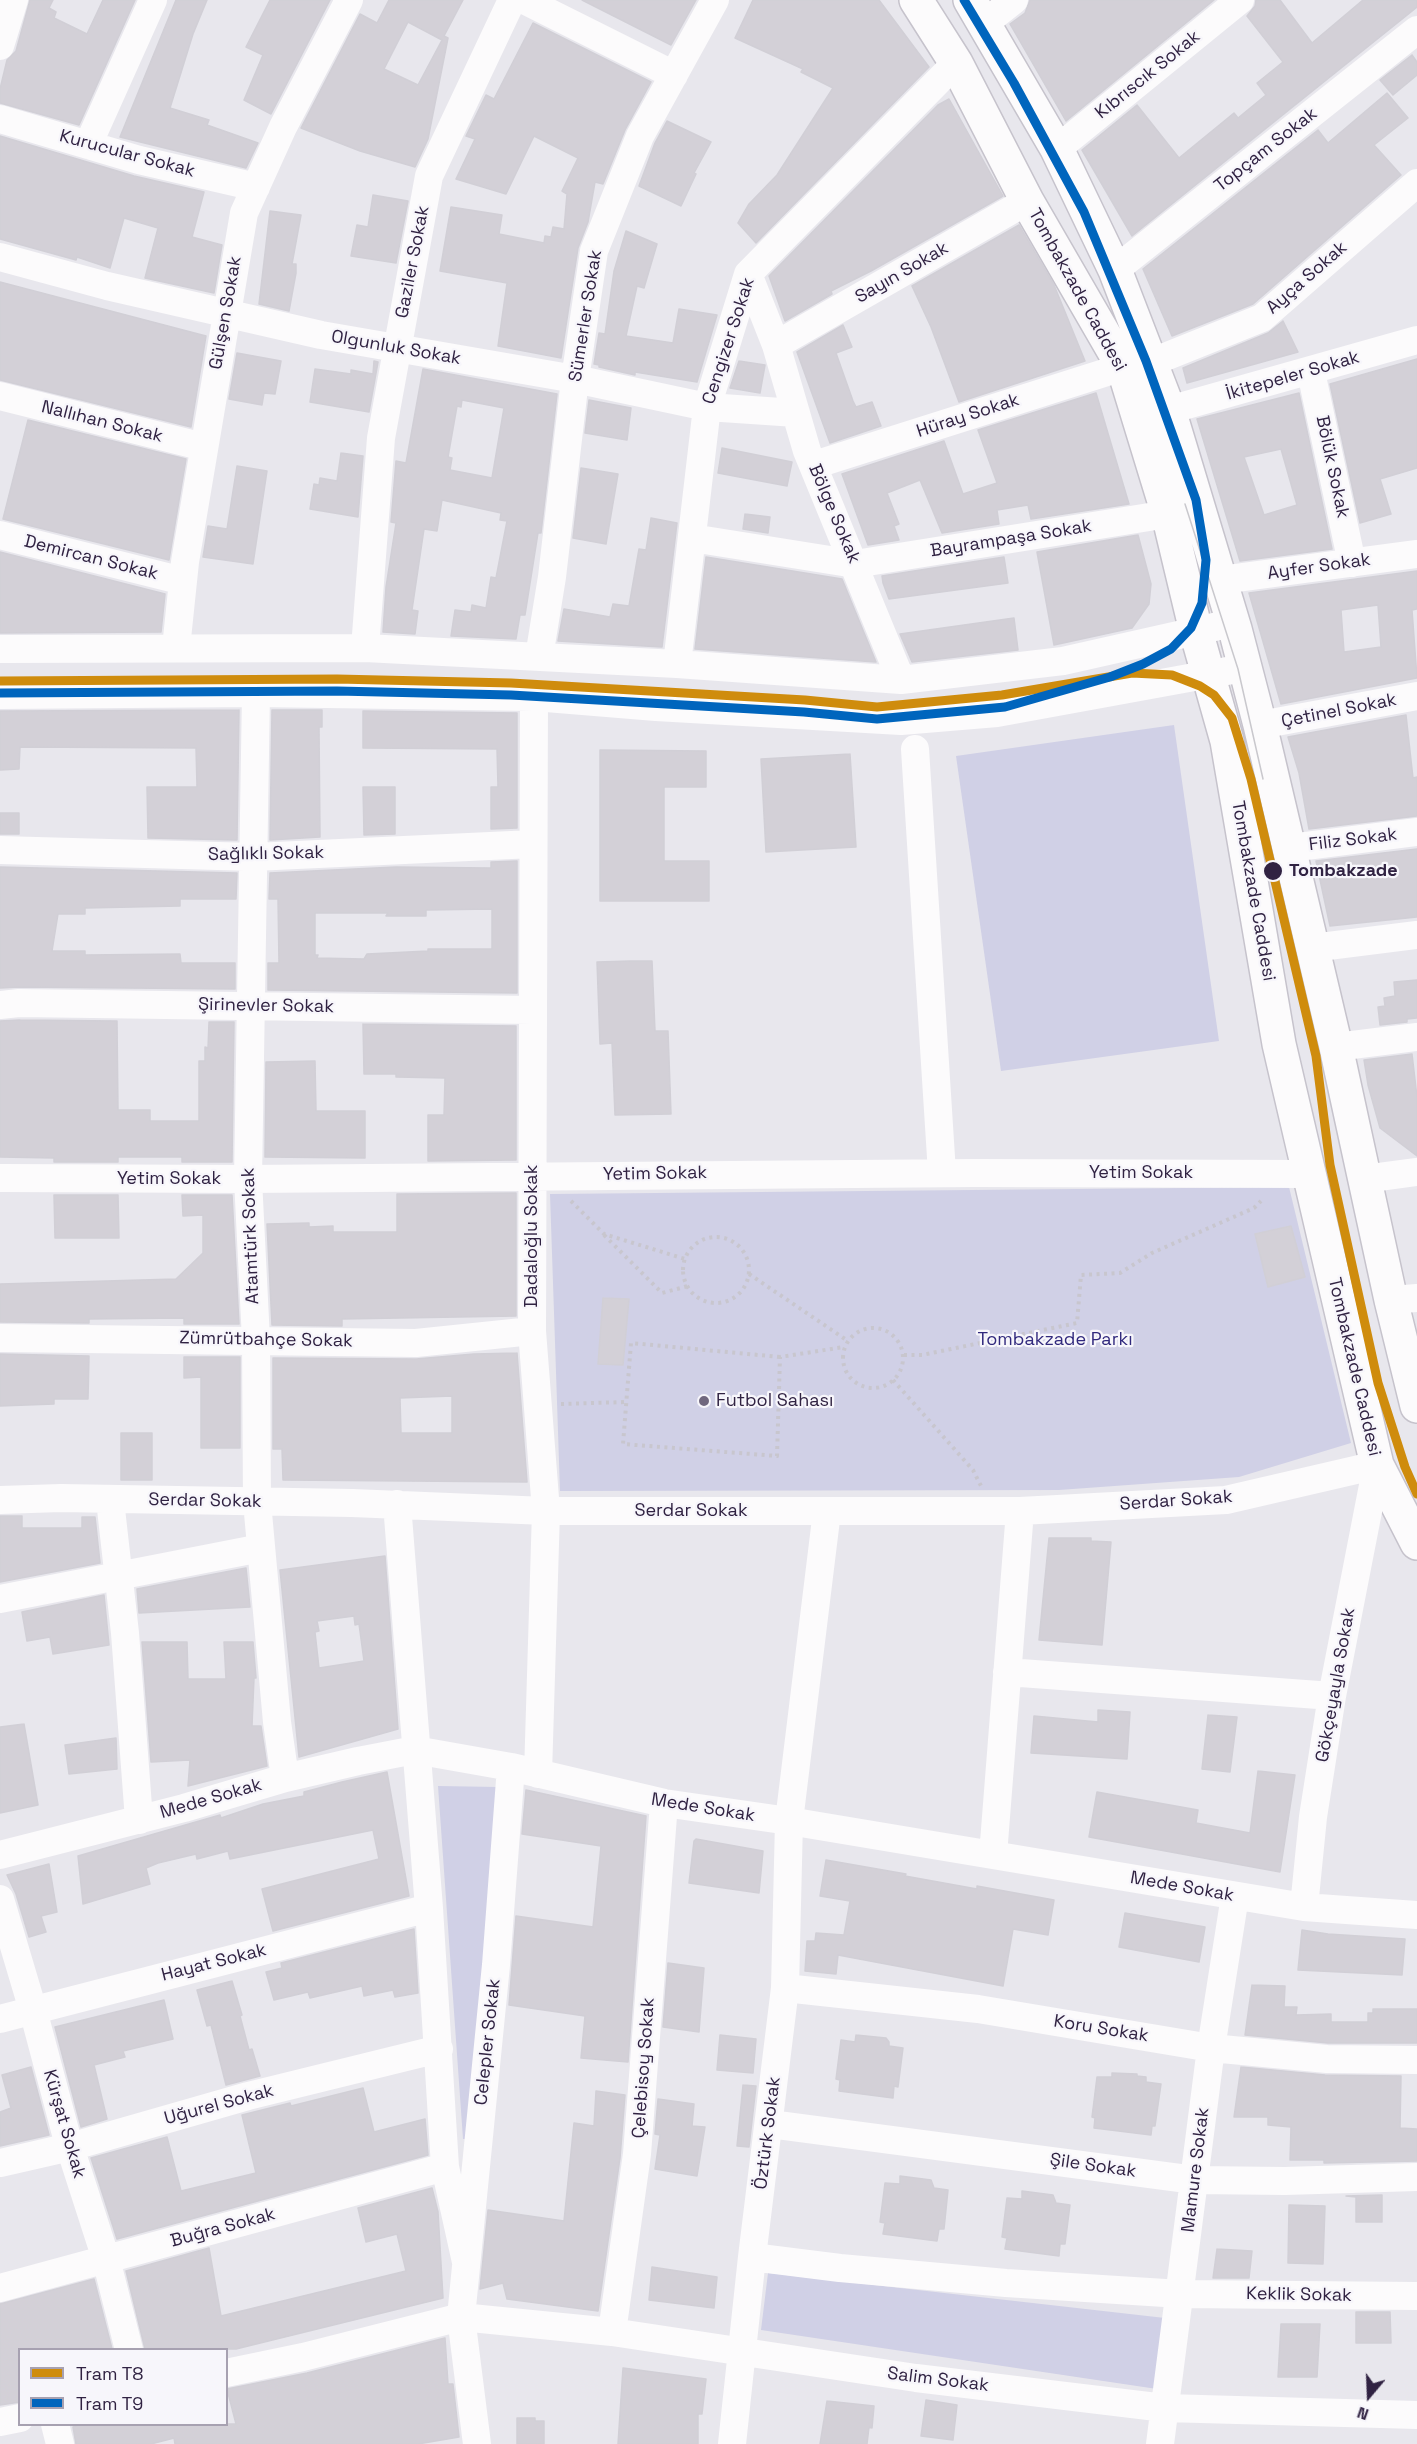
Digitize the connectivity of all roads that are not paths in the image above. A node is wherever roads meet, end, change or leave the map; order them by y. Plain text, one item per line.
1 (14, 0) edge
2 (153, 0) edge
3 (349, 0) edge
4 (513, 0) edge
5 (524, 0) edge
6 (715, 0) edge
7 (916, 0) edge
8 (1014, 0) edge
9 (1240, 0) edge
10 (977, 12) edge
11 (1417, 30) edge
12 (0, 46) edge
13 (956, 63) junction
14 (674, 75) junction
15 (0, 118) edge
16 (88, 145) junction
17 (1057, 149) junction
18 (1417, 183) edge
19 (256, 188) junction
20 (1027, 201) junction
21 (0, 257) edge
22 (1115, 270) junction
23 (748, 274) junction
24 (225, 313) junction
25 (1417, 340) edge
26 (776, 345) junction
27 (397, 349) junction
28 (1136, 365) junction
29 (1311, 372) junction
30 (575, 379) junction
31 (0, 396) edge
32 (707, 407) junction
33 (1169, 410) junction
34 (796, 413) junction
35 (204, 447) junction
36 (813, 465) junction
37 (1168, 514) junction
38 (0, 535) edge
39 (692, 538) junction
40 (1417, 554) edge
41 (1352, 563) junction
42 (855, 564) junction
43 (183, 580) junction
44 (1221, 580) junction
45 (1235, 628) junction
46 (1196, 631) junction
47 (176, 648) junction
48 (365, 648) junction
49 (0, 649) edge
50 (539, 657) junction
51 (1244, 661) junction
52 (677, 664) junction
53 (1209, 675) junction
54 (902, 680) junction
55 (256, 693) junction
56 (0, 695) edge
57 (1417, 696) edge
58 (534, 697) junction
59 (1260, 725) junction
60 (915, 749) dead end
61 (1417, 832) edge
62 (533, 844) junction
63 (1290, 848) junction
64 (0, 850) edge
65 (254, 857) junction
66 (1417, 935) edge
67 (1312, 948) junction
68 (0, 1005) edge
69 (251, 1006) junction
70 (532, 1010) junction
71 (1417, 1036) edge
72 (1336, 1047) junction
73 (1417, 1172) edge
74 (942, 1173) junction
75 (1298, 1174) junction
76 (538, 1175) junction
77 (0, 1178) edge
78 (248, 1179) junction
79 (1364, 1179) junction
80 (1404, 1299) edge
81 (532, 1331) junction
82 (0, 1338) edge
83 (256, 1340) junction
84 (1417, 1406) edge
85 (1377, 1465) junction
86 (0, 1500) edge
87 (110, 1500) junction
88 (257, 1502) junction
89 (397, 1504) junction
90 (546, 1511) junction
91 (827, 1511) junction
92 (1007, 1511) junction
93 (1417, 1542) edge
94 (261, 1548) junction
95 (118, 1575) junction
96 (0, 1599) edge
97 (1007, 1672) junction
98 (1332, 1696) junction
99 (415, 1750) junction
100 (511, 1767) junction
101 (538, 1774) junction
102 (285, 1778) junction
103 (664, 1803) junction
104 (139, 1820) junction
105 (789, 1821) junction
106 (0, 1855) edge
107 (993, 1855) junction
108 (1235, 1896) junction
109 (0, 1899) edge
110 (1304, 1907) junction
111 (429, 1908) junction
112 (1417, 1915) edge
113 (786, 1988) junction
114 (33, 2010) junction
115 (0, 2019) edge
116 (1211, 2048) junction
117 (439, 2049) junction
118 (1417, 2060) edge
119 (770, 2124) junction
120 (70, 2147) junction
121 (0, 2163) edge
122 (445, 2168) junction
123 (1417, 2177) edge
124 (1195, 2180) junction
125 (752, 2257) junction
126 (106, 2259) junction
127 (466, 2262) junction
128 (0, 2288) edge
129 (1181, 2294) junction
130 (1417, 2296) edge
131 (461, 2318) junction
132 (612, 2332) junction
133 (129, 2348) edge
134 (743, 2353) junction
135 (228, 2373) edge
136 (1165, 2408) junction
137 (1417, 2415) edge
138 (18, 2418) edge
139 (0, 2422) edge
140 (56, 2426) edge
141 (60, 2444) edge
142 (477, 2444) edge
143 (732, 2444) edge
144 (1160, 2444) edge

1 - 12 street
2 - 16 street
3 - 19 street, Gülşen Sokak
4 - 27 street, Gaziler Sokak
5 - 14 street
6 - 14 street, Sümerler Sokak
7 - 13 main road, Tombakzade Caddesi
8 - 10 street
9 - 17 street, Kıbrıscık Sokak
10 - 17 main road, Tombakzade Caddesi
11 - 22 street, Topçam Sokak
13 - 20 main road, Tombakzade Caddesi
13 - 23 street, Cengizer Sokak
14 - 30 street, Sümerler Sokak
15 - 16 street, Kurucular Sokak
16 - 19 street, Kurucular Sokak
17 - 22 main road, Tombakzade Caddesi
18 - 28 street, Ayça Sokak
19 - 24 street, Gülşen Sokak
20 - 26 street, Sayın Sokak
20 - 28 main road, Tombakzade Caddesi
21 - 24 street, Olgunluk Sokak
22 - 28 main road, Tombakzade Caddesi
23 - 26 street, Bölge Sokak
23 - 32 street, Cengizer Sokak
24 - 27 street, Olgunluk Sokak
24 - 35 street, Gülşen Sokak
25 - 29 street, İkitepeler Sokak
26 - 34 street, Bölge Sokak
27 - 30 street, Olgunluk Sokak
27 - 48 street, Gaziler Sokak
28 - 33 main road, Tombakzade Caddesi
28 - 36 street, Hüray Sokak
28 - 37 main road, Tombakzade Caddesi
29 - 33 street, İkitepeler Sokak
29 - 41 street, Bölük Sokak
30 - 32 street, Olgunluk Sokak
30 - 50 street, Sümerler Sokak
31 - 35 street, Nallıhan Sokak
32 - 34 street, Olgunluk Sokak
32 - 39 street, Cengizer Sokak
33 - 44 main road, Tombakzade Caddesi
34 - 36 street, Bölge Sokak
35 - 43 street, Gülşen Sokak
36 - 42 street, Bölge Sokak
37 - 42 street, Bayrampaşa Sokak
37 - 46 main road, Tombakzade Caddesi
38 - 43 street, Demircan Sokak
39 - 42 street, Bayrampaşa Sokak
39 - 52 street, Cengizer Sokak
40 - 41 street, Ayfer Sokak
41 - 44 street, Ayfer Sokak
42 - 54 street, Bölge Sokak
43 - 47 street, Gülşen Sokak
44 - 45 main road, Tombakzade Caddesi
45 - 46 street
45 - 51 main road, Tombakzade Caddesi
46 - 53 main road, Tombakzade Caddesi
46 - 54 street
47 - 48 street
47 - 49 street
48 - 50 street
50 - 52 street
51 - 53 street
51 - 59 main road, Tombakzade Caddesi
52 - 54 street
53 - 58 street
53 - 75 main road, Tombakzade Caddesi
55 - 56 street
55 - 58 street
55 - 65 street, Atamtürk Sokak
57 - 59 street, Çetinel Sokak
58 - 62 street, Dadaloğlu Sokak
59 - 63 main road, Tombakzade Caddesi
60 - 74 street
61 - 63 street, Filiz Sokak
62 - 65 street, Sağlıklı Sokak
62 - 70 street, Dadaloğlu Sokak
63 - 67 main road, Tombakzade Caddesi
64 - 65 street, Sağlıklı Sokak
65 - 69 street, Atamtürk Sokak
66 - 67 street
67 - 72 main road, Tombakzade Caddesi
68 - 69 street, Şirinevler Sokak
69 - 70 street, Şirinevler Sokak
69 - 78 street, Atamtürk Sokak
70 - 76 street, Dadaloğlu Sokak
71 - 72 street
72 - 79 main road, Tombakzade Caddesi
73 - 79 street
74 - 75 street, Yetim Sokak
74 - 76 street, Yetim Sokak
75 - 85 main road, Tombakzade Caddesi
76 - 78 street, Yetim Sokak
76 - 81 street, Dadaloğlu Sokak
77 - 78 street, Yetim Sokak
78 - 83 street, Atamtürk Sokak
79 - 80 main road, Tombakzade Caddesi
80 - 84 main road, Tombakzade Caddesi
81 - 83 street, Zümrütbahçe Sokak
81 - 90 street, Dadaloğlu Sokak
82 - 83 street, Zümrütbahçe Sokak
83 - 88 street, Atamtürk Sokak
85 - 92 street, Serdar Sokak
85 - 93 main road, Tombakzade Caddesi
85 - 98 street, Gökçeyayla Sokak
86 - 87 street, Serdar Sokak
87 - 88 street, Serdar Sokak
87 - 95 street
88 - 89 street, Serdar Sokak
88 - 94 street, Atamtürk Sokak
89 - 90 street, Serdar Sokak
89 - 99 street
90 - 91 street, Serdar Sokak
90 - 101 street, Dadaloğlu Sokak
91 - 92 street, Serdar Sokak
91 - 105 street, Öztürk Sokak
92 - 97 street
94 - 95 street
94 - 102 street, Atamtürk Sokak
95 - 96 street
95 - 104 street
97 - 98 street
97 - 107 street
98 - 110 street, Gökçeyayla Sokak
99 - 100 street, Mede Sokak
99 - 102 street, Mede Sokak
99 - 111 street
100 - 101 street, Mede Sokak
100 - 127 street, Celepler Sokak
101 - 103 street, Mede Sokak
102 - 104 street, Mede Sokak
103 - 105 street, Mede Sokak
103 - 132 street, Çelebisoy Sokak
104 - 106 street, Mede Sokak
105 - 107 street, Mede Sokak
105 - 113 street, Öztürk Sokak
107 - 108 street, Mede Sokak
108 - 110 street, Mede Sokak
108 - 116 street, Mamure Sokak
109 - 114 street, Kürşat Sokak
110 - 112 street, Mede Sokak
111 - 114 street, Hayat Sokak
111 - 117 street
113 - 116 street, Koru Sokak
113 - 119 street, Öztürk Sokak
114 - 115 street, Hayat Sokak
114 - 120 street, Kürşat Sokak
116 - 118 street, Koru Sokak
116 - 124 street, Mamure Sokak
117 - 120 street, Uğurel Sokak
117 - 122 street
119 - 124 street, Şile Sokak
119 - 125 street, Öztürk Sokak
120 - 121 street, Uğurel Sokak
120 - 126 street, Kürşat Sokak
122 - 126 street, Buğra Sokak
122 - 127 street
123 - 124 street, Şile Sokak
124 - 129 street, Mamure Sokak
125 - 129 street, Keklik Sokak
125 - 134 street, Öztürk Sokak
126 - 128 street, Buğra Sokak
126 - 133 street, Kürşat Sokak
127 - 131 street, Celepler Sokak
129 - 130 street, Keklik Sokak
129 - 136 street, Mamure Sokak
131 - 132 street, Salim Sokak
131 - 135 street, Salim Sokak
131 - 142 street, Celepler Sokak
132 - 134 street, Salim Sokak
134 - 136 street, Salim Sokak
134 - 143 street, Öztürk Sokak
136 - 137 street, Salim Sokak
136 - 144 street, Mamure Sokak
138 - 139 street
140 - 141 street

